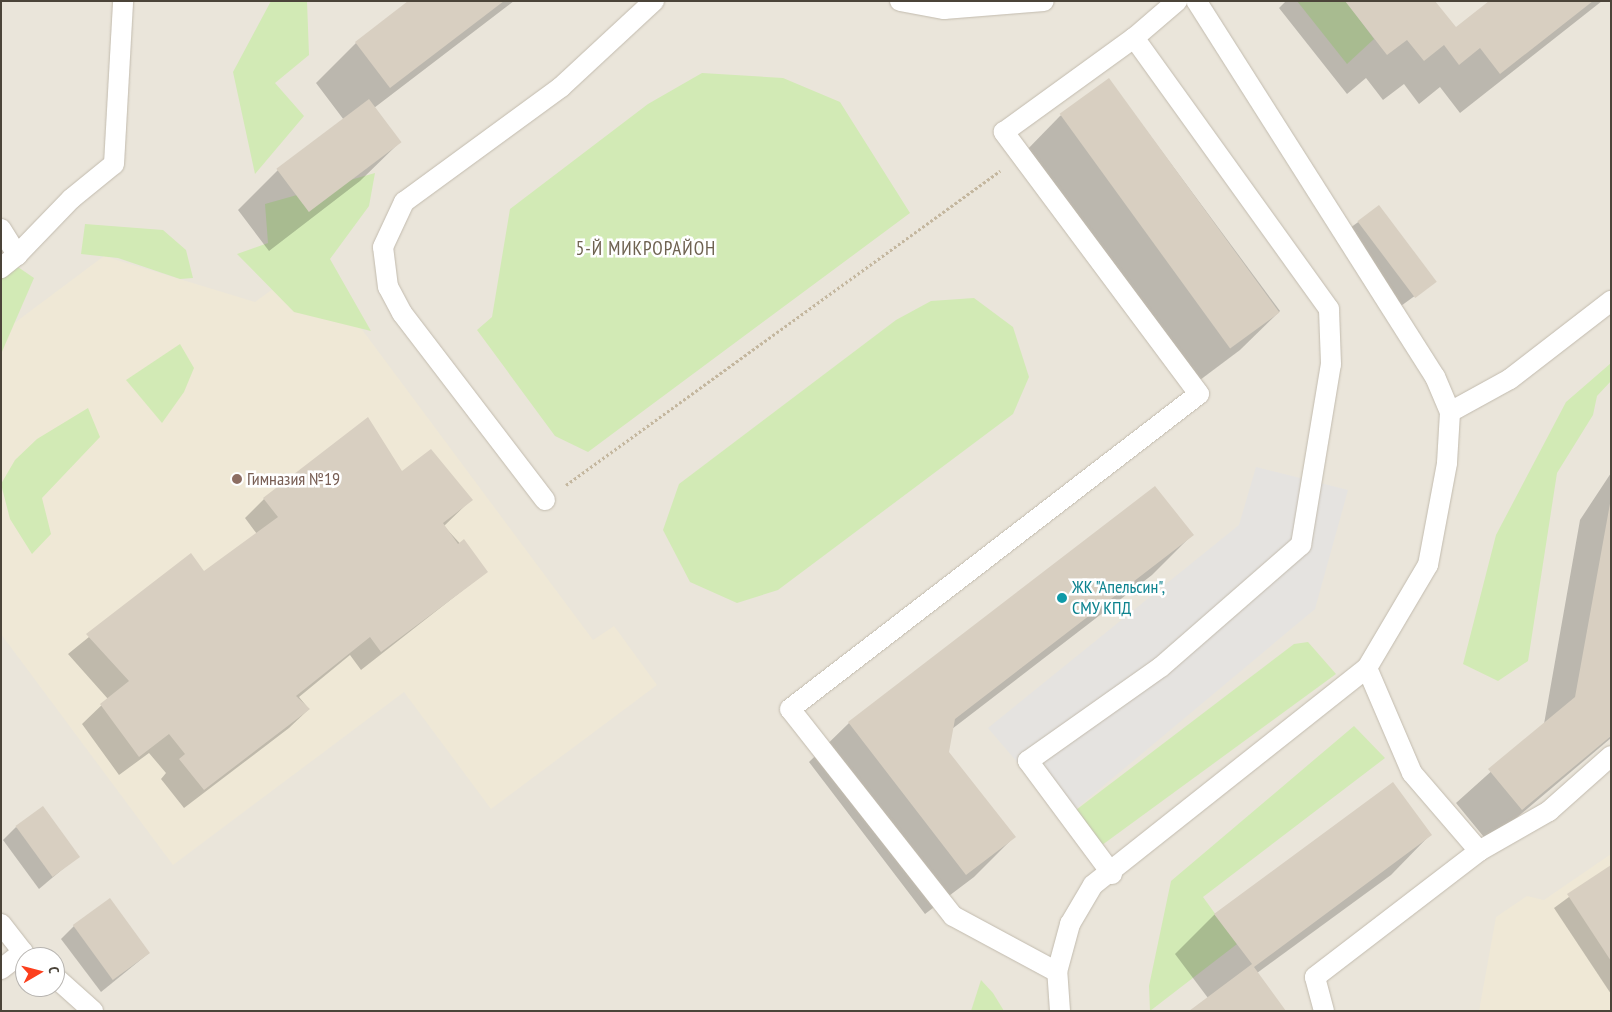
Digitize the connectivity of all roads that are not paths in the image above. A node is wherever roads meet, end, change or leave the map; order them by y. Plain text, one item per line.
1 (123, 1) edge
2 (654, 1) edge
3 (900, 1) edge
4 (1044, 1) edge
5 (1177, 1) edge
6 (1196, 1) edge
7 (1134, 38) junction
8 (1, 229) edge
9 (17, 255) junction
10 (1, 268) edge
11 (1611, 300) edge
12 (1450, 412) junction
13 (545, 500) road end
14 (1367, 668) junction
15 (1611, 756) edge
16 (1480, 851) junction
17 (1112, 874) junction
18 (1, 924) edge
19 (20, 947) edge
20 (15, 961) edge
21 (1, 969) edge
22 (1057, 972) junction
23 (65, 986) edge
24 (93, 1011) edge
25 (1060, 1011) edge
26 (1324, 1011) edge

1 - 9 lane
2 - 13 lane
3 - 4 lane
5 - 7 lane
6 - 12 lane
7 - 17 lane
7 - 22 lane
8 - 9 lane
9 - 10 lane
11 - 12 lane
12 - 14 lane
14 - 16 lane
14 - 17 lane
15 - 16 lane
16 - 26 lane
17 - 22 lane
18 - 19 lane
20 - 21 lane
22 - 25 lane
23 - 24 lane

